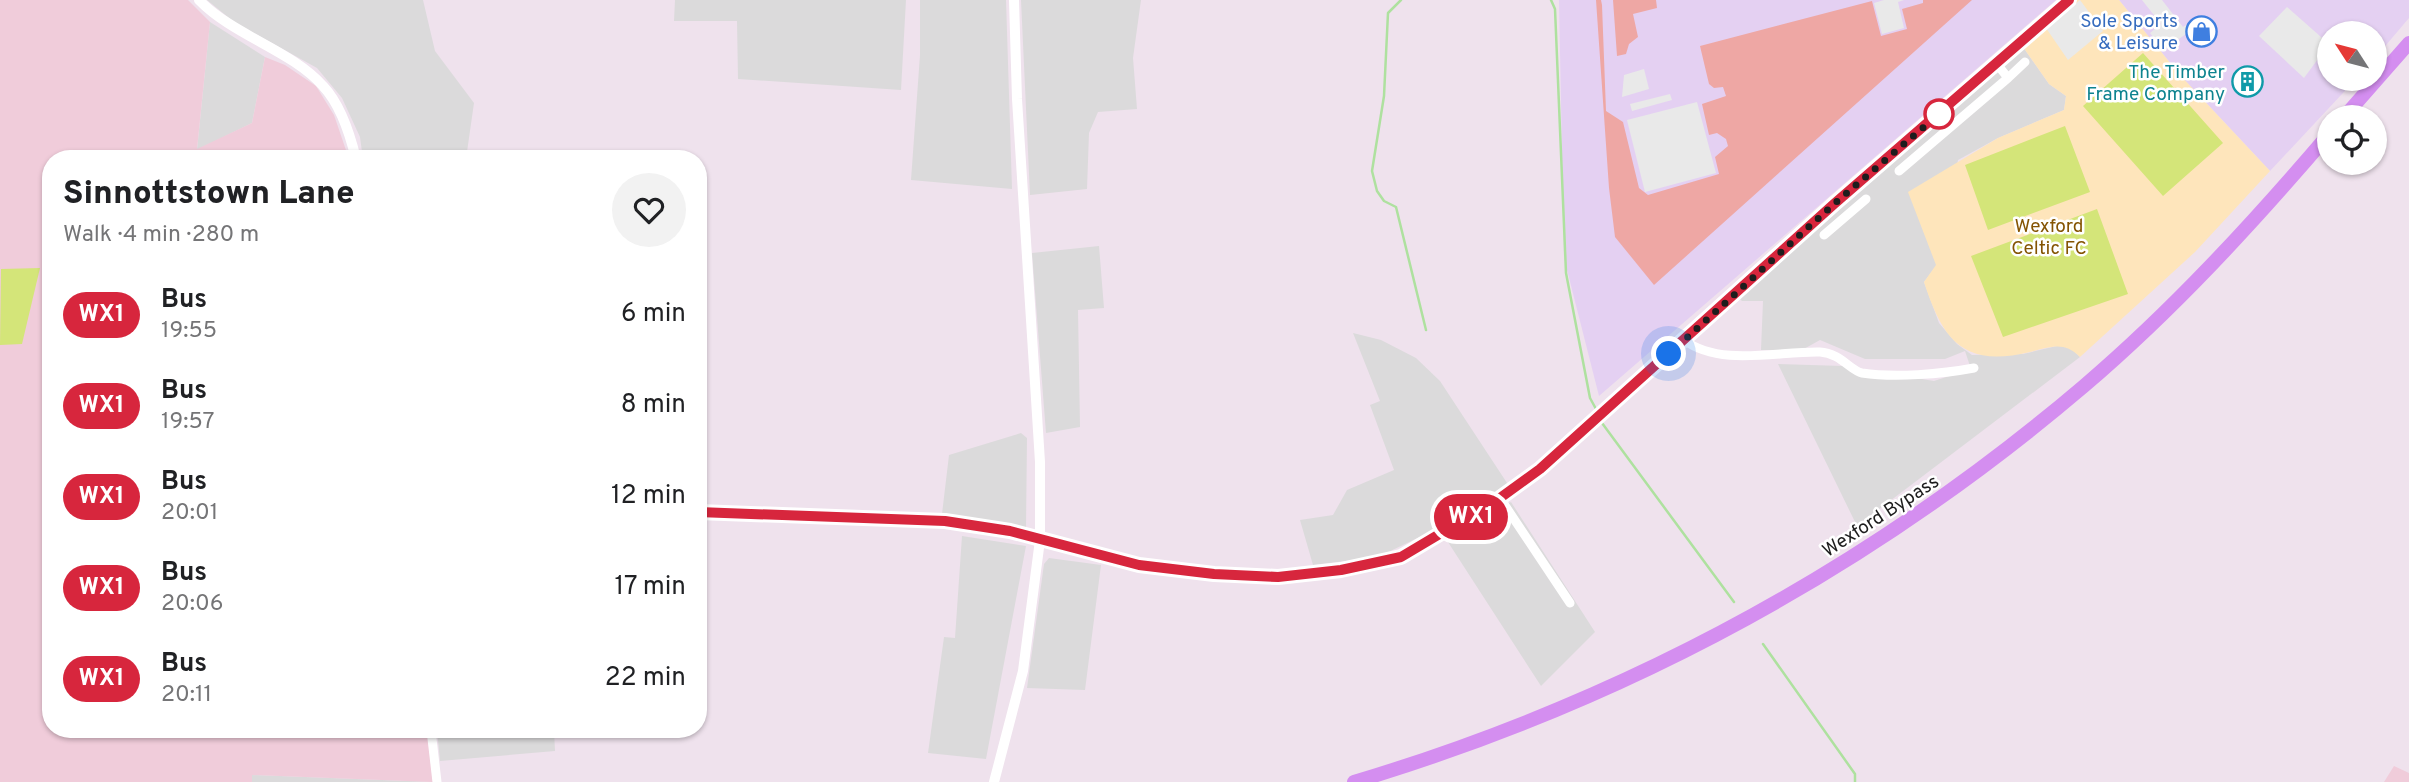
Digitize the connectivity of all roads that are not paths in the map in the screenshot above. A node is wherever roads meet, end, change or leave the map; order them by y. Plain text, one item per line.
1 (199, 0) edge
2 (1014, 0) edge
3 (2069, 0) edge
4 (2409, 43) edge
5 (2025, 62) dead end
6 (1997, 64) junction
7 (2008, 78) junction
8 (2355, 105) edge
9 (2317, 147) edge
10 (353, 150) edge
11 (1899, 171) dead end
12 (1866, 199) dead end
13 (1834, 204) junction
14 (1844, 218) junction
15 (1824, 236) dead end
16 (1684, 340) junction
17 (1974, 368) dead end
18 (1500, 498) junction
19 (707, 512) edge
20 (1040, 540) junction
21 (1570, 603) dead end
22 (432, 738) edge
23 (437, 782) edge
24 (994, 782) edge
25 (1354, 782) edge

1 - 10 street
2 - 20 street
3 - 6 street
4 - 8 highway
5 - 7 street
6 - 7 street
6 - 13 street
7 - 11 street
9 - 25 highway, Wexford Bypass
12 - 14 street
13 - 14 street
13 - 16 street
14 - 15 street
16 - 17 street
16 - 18 street
18 - 20 street
18 - 21 street
19 - 20 street
20 - 24 street
22 - 23 street

